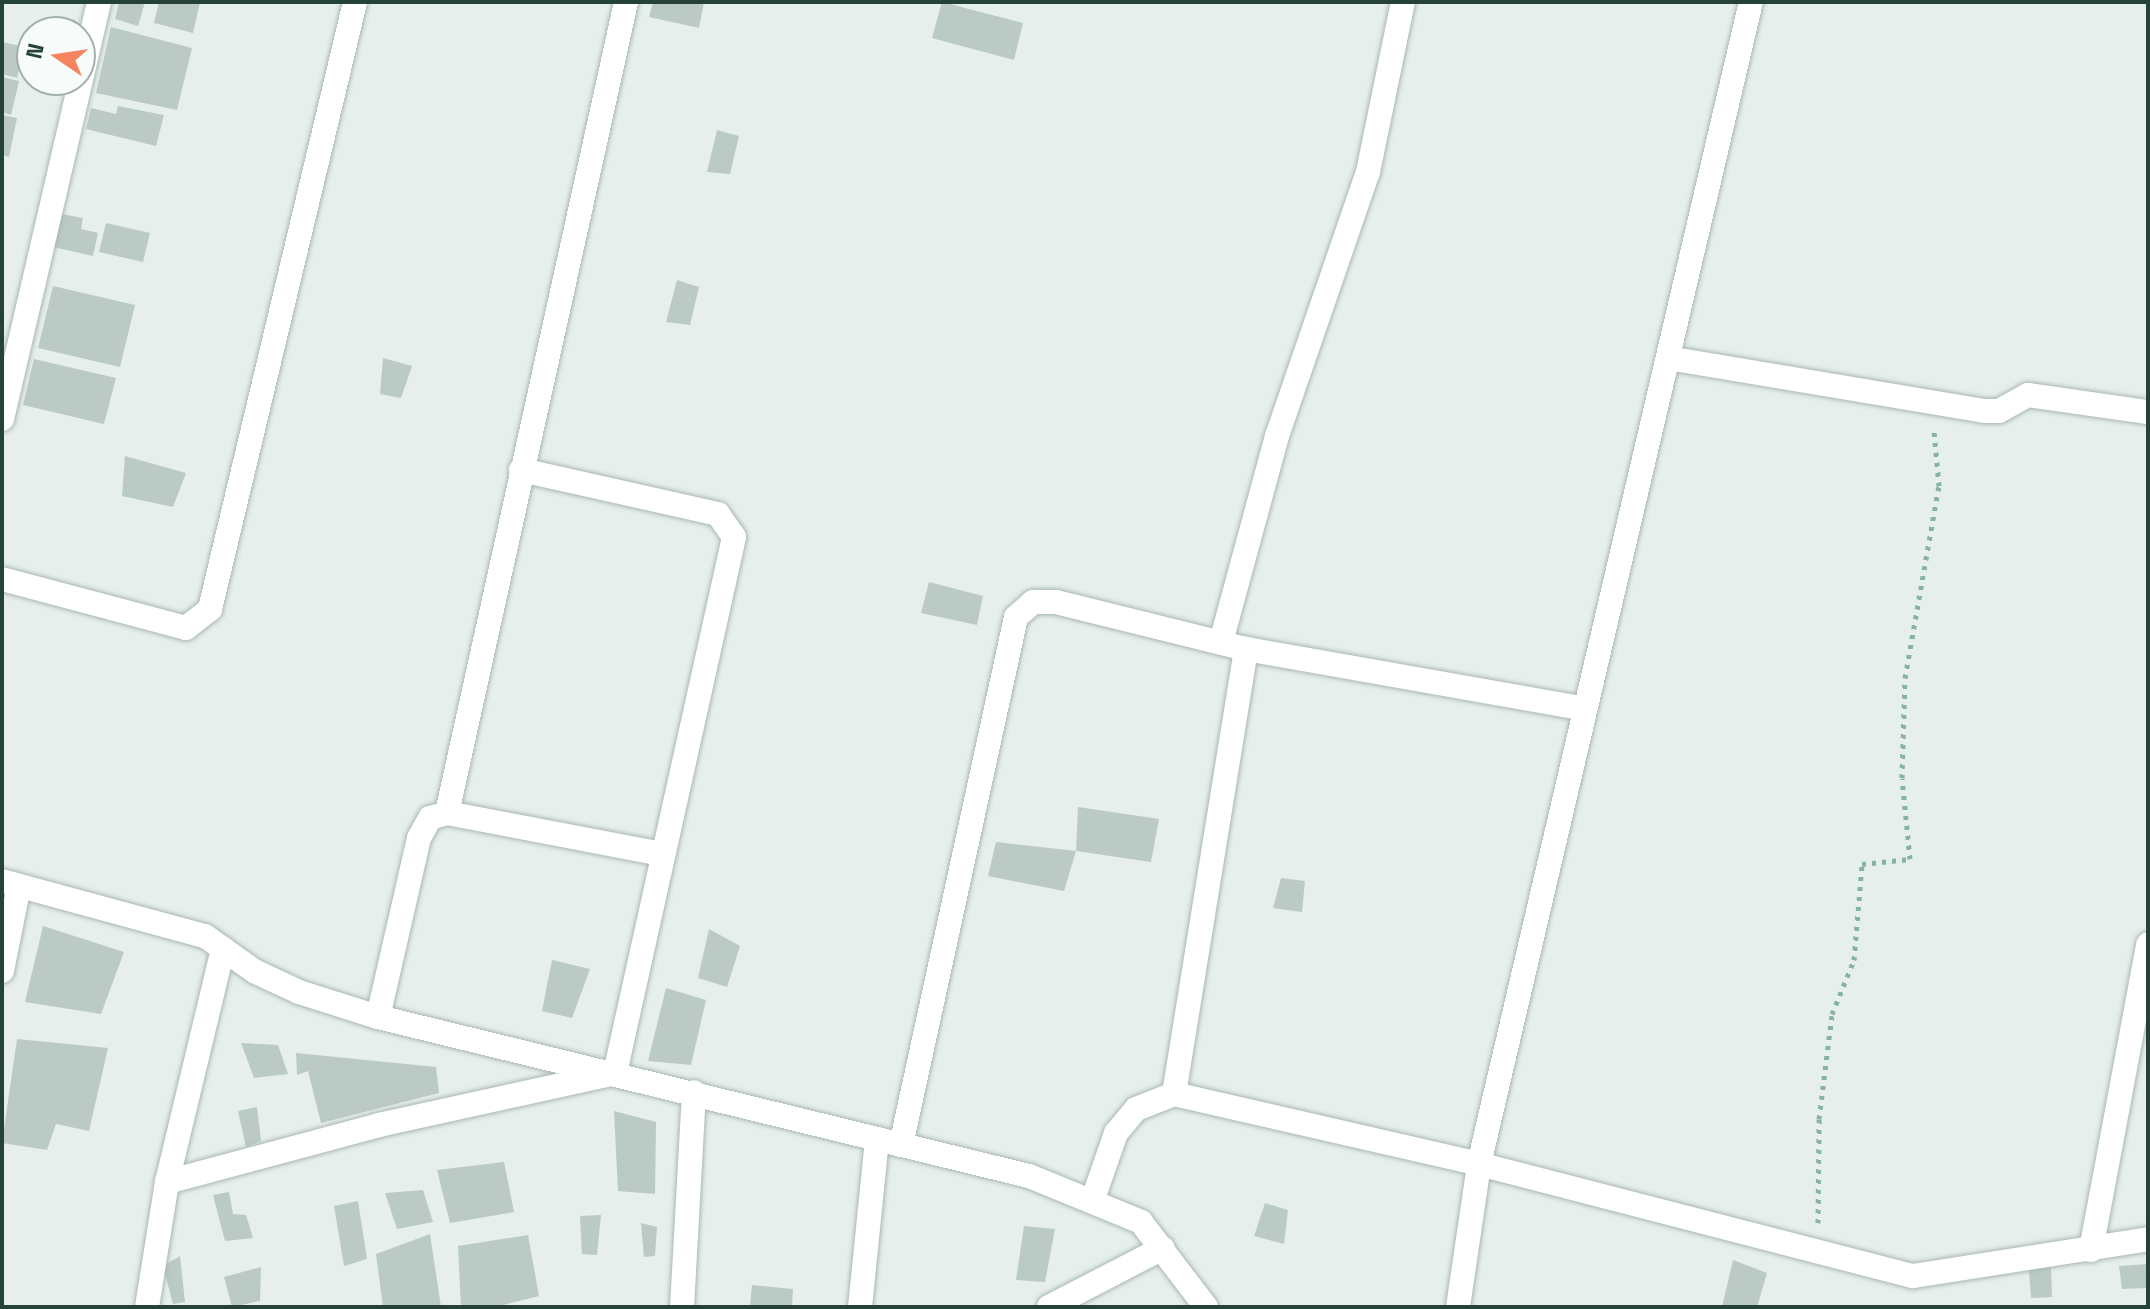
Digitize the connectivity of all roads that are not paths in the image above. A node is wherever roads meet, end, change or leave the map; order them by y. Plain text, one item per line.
1 (99, 2) edge
2 (355, 2) edge
3 (626, 2) edge
4 (1403, 2) edge
5 (1751, 2) edge
6 (1668, 358) junction
7 (2148, 412) edge
8 (2, 419) edge
9 (521, 470) junction
10 (2, 579) edge
11 (1221, 642) junction
12 (1246, 649) junction
13 (1585, 709) junction
14 (447, 813) junction
15 (661, 854) junction
16 (10, 884) edge
17 (2148, 944) edge
18 (223, 949) junction
19 (2, 971) edge
20 (378, 1017) junction
21 (615, 1073) junction
22 (694, 1092) junction
23 (1174, 1094) junction
24 (877, 1139) junction
25 (901, 1145) junction
26 (1479, 1164) junction
27 (167, 1182) junction
28 (1093, 1199) junction
29 (2148, 1239) edge
30 (1163, 1248) junction
31 (2091, 1250) junction
32 (147, 1307) edge
33 (682, 1307) edge
34 (860, 1307) edge
35 (1049, 1307) edge
36 (1206, 1307) edge
37 (1458, 1307) edge

1 - 8 street
2 - 10 street
3 - 9 street
4 - 11 street
5 - 6 street
6 - 7 street
6 - 13 street
9 - 14 street
9 - 15 street
11 - 12 street
11 - 25 street
12 - 13 street
12 - 23 street
13 - 26 street
14 - 15 street
14 - 20 street
15 - 21 street
16 - 18 street
16 - 19 street
17 - 31 street
18 - 20 street
18 - 27 street
20 - 21 street
21 - 22 street
21 - 27 street
22 - 24 street
22 - 33 street
23 - 26 street
23 - 28 street
24 - 25 street
24 - 34 street
25 - 28 street
26 - 31 street
26 - 37 street
27 - 32 street
28 - 30 street
29 - 31 street
30 - 35 street
30 - 36 street

